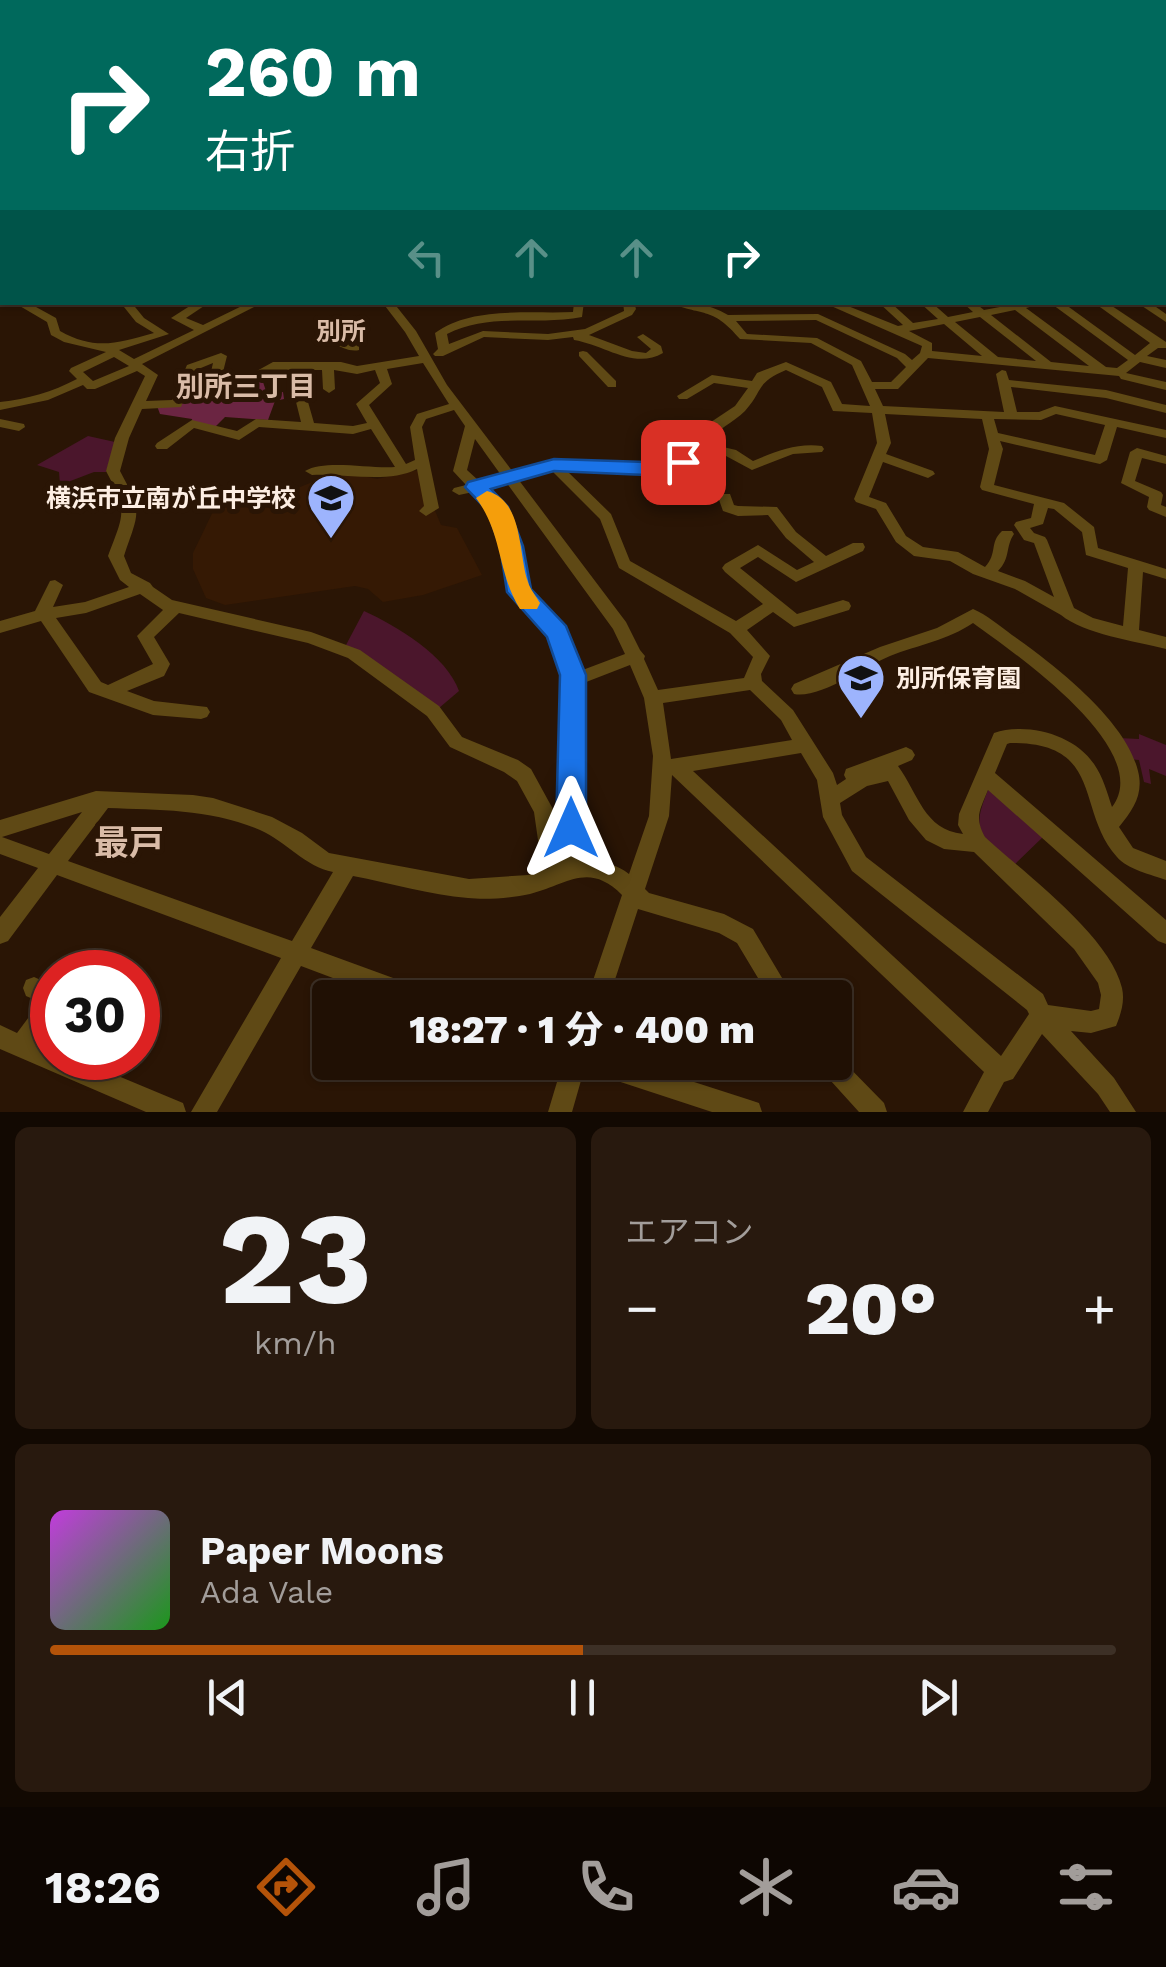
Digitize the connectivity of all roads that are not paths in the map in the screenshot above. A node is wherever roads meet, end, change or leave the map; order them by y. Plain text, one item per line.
1 (24, 305) edge
2 (128, 305) edge
3 (199, 305) edge
4 (253, 305) edge
5 (388, 305) edge
6 (579, 305) edge
7 (630, 305) edge
8 (690, 305) edge
9 (834, 305) edge
10 (885, 305) edge
11 (927, 305) edge
12 (972, 305) edge
13 (1015, 305) edge
14 (1058, 305) edge
15 (1103, 305) edge
16 (724, 311) edge
17 (982, 314) junction
18 (946, 321) junction
19 (911, 328) junction
20 (202, 329) junction
21 (896, 330) junction
22 (344, 333) dead end
23 (565, 336) junction
24 (643, 338) dead end
25 (1163, 344) edge
26 (614, 346) junction
27 (355, 348) dead end
28 (444, 350) junction
29 (111, 351) junction
30 (925, 354) junction
31 (1137, 359) junction
32 (424, 360) junction
33 (996, 360) junction
34 (1166, 364) edge
35 (910, 365) junction
36 (135, 366) junction
37 (328, 366) junction
38 (380, 366) junction
39 (1050, 366) junction
40 (1115, 373) junction
41 (84, 380) junction
42 (1004, 383) junction
43 (612, 384) dead end
44 (756, 385) junction
45 (866, 385) junction
46 (442, 386) junction
47 (1166, 386) edge
48 (329, 390) dead end
49 (683, 396) dead end
50 (302, 402) dead end
51 (138, 405) junction
52 (458, 405) junction
53 (2, 408) edge
54 (878, 409) junction
55 (1166, 409) edge
56 (430, 414) junction
57 (988, 415) junction
58 (1010, 415) junction
59 (1113, 421) junction
60 (0, 423) edge
61 (472, 424) junction
62 (374, 425) junction
63 (19, 427) dead end
64 (309, 427) junction
65 (1166, 434) edge
66 (995, 436) junction
67 (698, 445) junction
68 (162, 446) dead end
69 (817, 449) dead end
70 (880, 456) junction
71 (1166, 460) edge
72 (422, 462) junction
73 (683, 462) junction
74 (554, 465) junction
75 (404, 470) junction
76 (312, 471) dead end
77 (928, 474) dead end
78 (510, 478) junction
79 (691, 482) dead end
80 (467, 489) junction
81 (724, 497) dead end
82 (1042, 501) junction
83 (426, 511) dead end
84 (1166, 512) edge
85 (1007, 534) dead end
86 (858, 547) dead end
87 (824, 562) junction
88 (1136, 564) junction
89 (988, 573) junction
90 (1166, 574) edge
91 (55, 585) dead end
92 (144, 586) junction
93 (774, 604) junction
94 (843, 606) dead end
95 (175, 608) junction
96 (43, 615) junction
97 (1069, 616) junction
98 (0, 627) edge
99 (736, 630) junction
100 (1131, 634) junction
101 (1166, 643) edge
102 (637, 656) junction
103 (573, 680) junction
104 (753, 683) junction
105 (800, 689) dead end
106 (108, 692) junction
107 (653, 698) junction
108 (202, 712) dead end
109 (805, 745) junction
110 (906, 755) dead end
111 (668, 767) junction
112 (985, 776) junction
113 (836, 796) junction
114 (103, 799) junction
115 (1108, 826) junction
116 (0, 829) edge
117 (978, 844) junction
118 (0, 845) edge
119 (53, 864) junction
120 (347, 867) junction
121 (570, 869) junction
122 (1166, 870) edge
123 (633, 893) junction
124 (0, 934) edge
125 (1166, 934) edge
126 (294, 954) junction
127 (367, 980) edge
128 (604, 980) edge
129 (772, 980) edge
130 (1041, 1016) junction
131 (30, 1017) edge
132 (11, 1041) edge
133 (998, 1068) junction
134 (570, 1080) edge
135 (649, 1080) edge
136 (846, 1080) edge
137 (174, 1112) edge
138 (202, 1112) edge
139 (560, 1112) edge
140 (750, 1112) edge
141 (875, 1112) edge
142 (976, 1112) edge
143 (1124, 1112) edge

1 - 29 street
2 - 29 street
3 - 20 street
4 - 20 street
5 - 32 street
6 - 28 street
7 - 23 street
8 - 16 street
9 - 21 street
10 - 19 street
11 - 18 street
12 - 17 street
13 - 17 street
13 - 40 street
14 - 31 street
15 - 25 street
16 - 35 street
16 - 45 street
17 - 18 street
17 - 39 street
18 - 19 street
18 - 33 street
19 - 21 street
20 - 36 street
21 - 30 street
22 - 27 street
23 - 26 street
23 - 28 street
24 - 26 street
25 - 31 street
26 - 43 street
28 - 32 street
29 - 36 street
29 - 41 street
30 - 33 street
30 - 35 street
31 - 34 street
31 - 40 street
32 - 38 street
32 - 46 street
33 - 39 street
33 - 42 street
35 - 45 street
36 - 41 street
36 - 51 street
37 - 38 street
37 - 48 street
37 - 51 street
38 - 62 street
39 - 40 street
40 - 47 street
41 - 53 street
42 - 55 street
42 - 58 street
44 - 49 street
44 - 54 street
44 - 67 street
45 - 54 street
46 - 52 street
46 - 56 street
50 - 64 street
51 - 92 street
52 - 56 street
52 - 61 street
54 - 57 street
54 - 70 street
56 - 72 street
57 - 58 street
57 - 66 street
58 - 59 street
59 - 65 street
59 - 66 street
60 - 63 street
61 - 78 street
61 - 80 street
62 - 64 street
62 - 75 street
64 - 68 street
66 - 82 street
67 - 69 street
67 - 73 street
70 - 77 street
70 - 89 street
71 - 84 street
72 - 75 street
72 - 83 street
73 - 74 street
73 - 79 street
74 - 78 street
74 - 99 street
75 - 76 street
78 - 80 street
78 - 102 street
80 - 103 street
81 - 87 street
82 - 88 street
82 - 97 street
85 - 89 street
86 - 87 street
87 - 93 street
88 - 90 street
88 - 100 street
89 - 97 street
91 - 96 street
92 - 95 street
92 - 96 street
93 - 94 street
93 - 99 street
95 - 106 street
95 - 121 street
96 - 98 street
96 - 106 street
97 - 100 street
99 - 104 street
100 - 101 street
102 - 103 street
102 - 107 street
103 - 121 street
104 - 107 street
104 - 109 street
105 - 115 street
106 - 108 street
107 - 111 street
109 - 111 street
109 - 113 street
110 - 113 street
111 - 123 street
111 - 133 street
112 - 115 street
112 - 117 street
112 - 125 street
113 - 117 street
113 - 130 street
114 - 116 street
114 - 119 street
114 - 120 street
115 - 122 street
117 - 130 street
118 - 119 street
119 - 124 street
119 - 126 street
120 - 121 street
120 - 126 street
121 - 123 street
123 - 128 street
123 - 129 street
126 - 127 street
126 - 138 street
130 - 133 street
130 - 143 street
131 - 132 street
132 - 137 street
133 - 142 street
134 - 139 street
135 - 140 street
136 - 141 street

